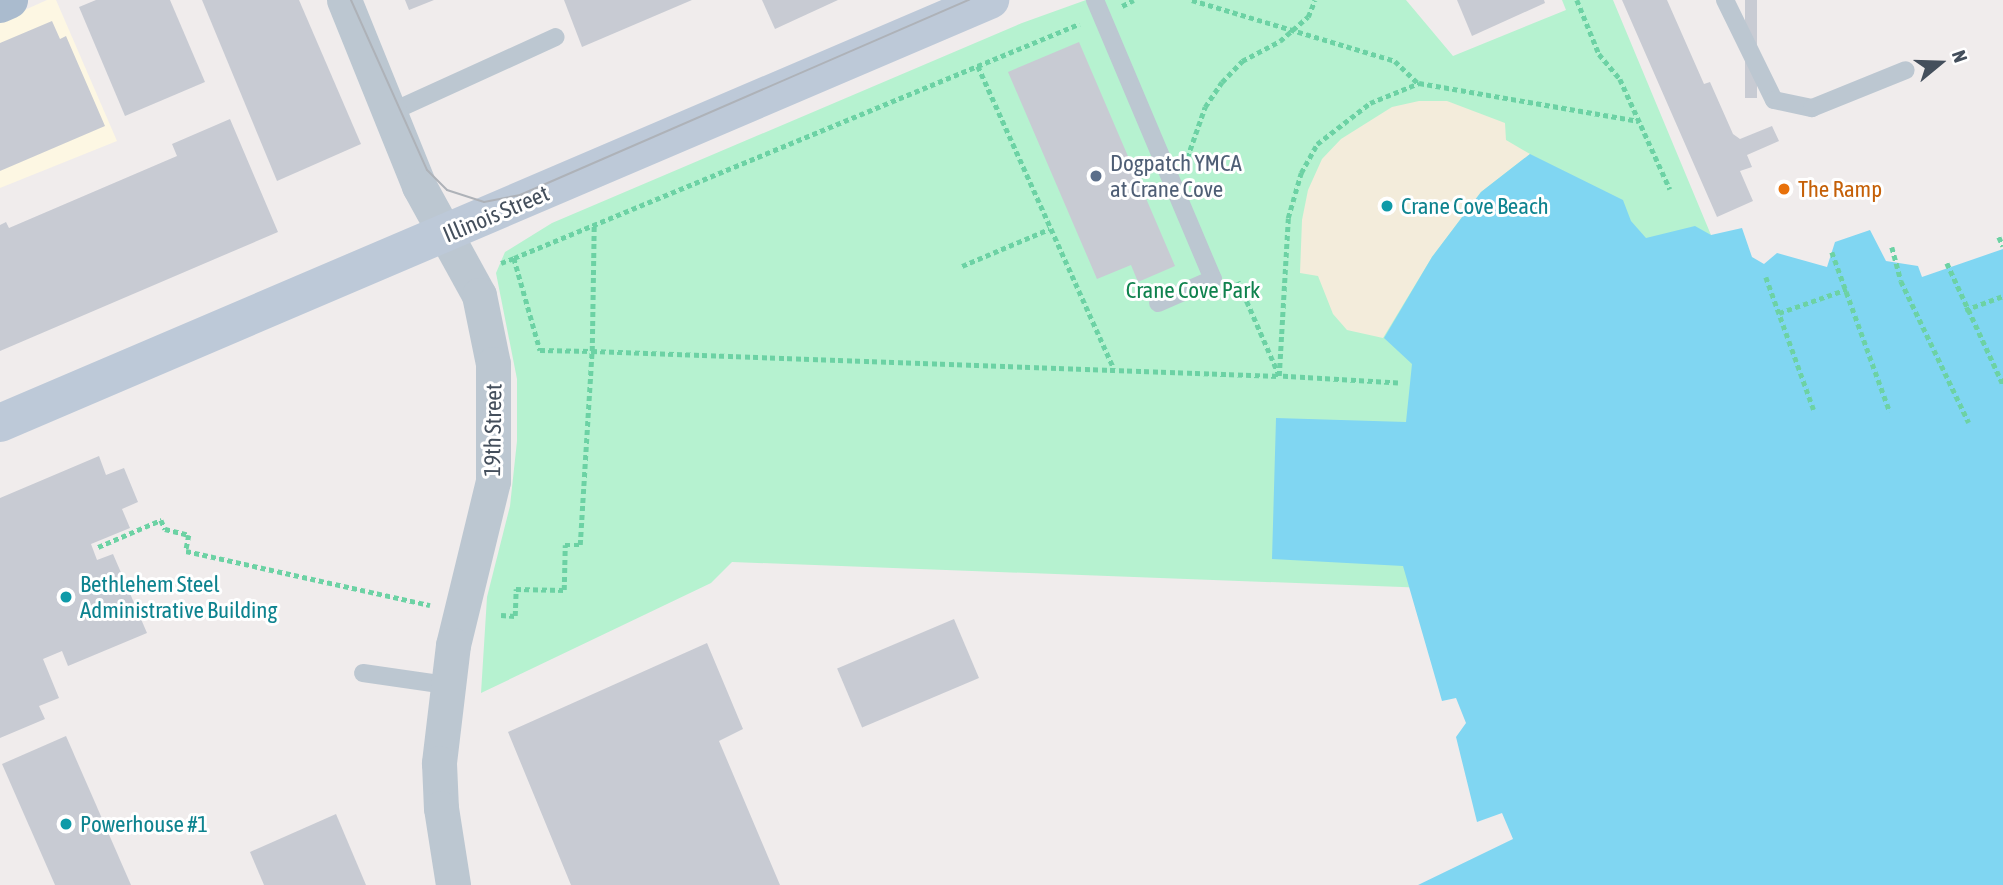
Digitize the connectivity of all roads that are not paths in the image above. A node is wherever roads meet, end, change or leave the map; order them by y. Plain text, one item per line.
1 (9, 0) edge
2 (344, 0) edge
3 (990, 0) edge
4 (1725, 0) edge
5 (0, 4) edge
6 (1098, 7) edge
7 (556, 37) dead end
8 (1906, 71) dead end
9 (389, 113) junction
10 (446, 235) junction
11 (1158, 303) dead end
12 (0, 423) edge
13 (363, 673) dead end
14 (446, 685) junction
15 (453, 885) edge

1 - 5 main road
2 - 9 street, 19th Street
3 - 10 street, Illinois Street
4 - 8 lane
6 - 11 lane
7 - 9 lane
9 - 10 street, 19th Street
10 - 12 street, Illinois Street
10 - 14 street, 19th Street
13 - 14 lane
14 - 15 street, 19th Street

